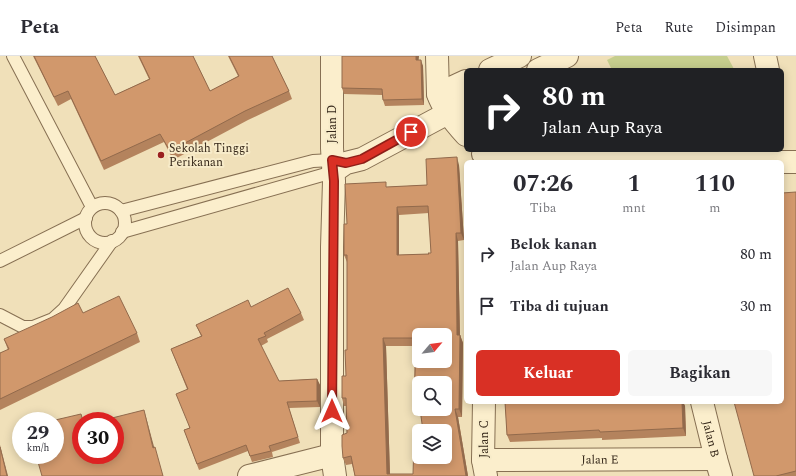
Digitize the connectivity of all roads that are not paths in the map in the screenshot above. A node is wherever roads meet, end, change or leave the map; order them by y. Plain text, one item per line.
1 (13, 56) edge
2 (332, 56) edge
3 (437, 56) edge
4 (520, 56) edge
5 (567, 56) edge
6 (765, 56) edge
7 (494, 68) edge
8 (542, 68) edge
9 (768, 68) edge
10 (464, 83) edge
11 (448, 102) edge
12 (464, 131) edge
13 (482, 155) edge
14 (652, 160) edge
15 (784, 162) edge
16 (796, 162) edge
17 (337, 165) junction
18 (92, 207) junction
19 (121, 211) junction
20 (86, 218) junction
21 (122, 232) junction
22 (112, 241) junction
23 (0, 261) edge
24 (0, 315) edge
25 (484, 404) edge
26 (702, 404) edge
27 (333, 466) edge
28 (484, 468) edge
29 (718, 468) edge
30 (249, 476) edge

1 - 18 lane
2 - 17 street, Jalan D
3 - 11 street
4 - 7 street
5 - 8 street
6 - 9 street
10 - 11 street
11 - 12 street
11 - 17 street
13 - 14 street
15 - 16 street
17 - 19 lane
17 - 21 lane
17 - 27 street, Jalan D
18 - 19 lane
18 - 20 lane
19 - 21 lane
20 - 22 lane
20 - 23 lane
21 - 22 lane
22 - 24 lane
25 - 28 street, Jalan C
26 - 29 street, Jalan B
27 - 30 street
28 - 29 street, Jalan E

